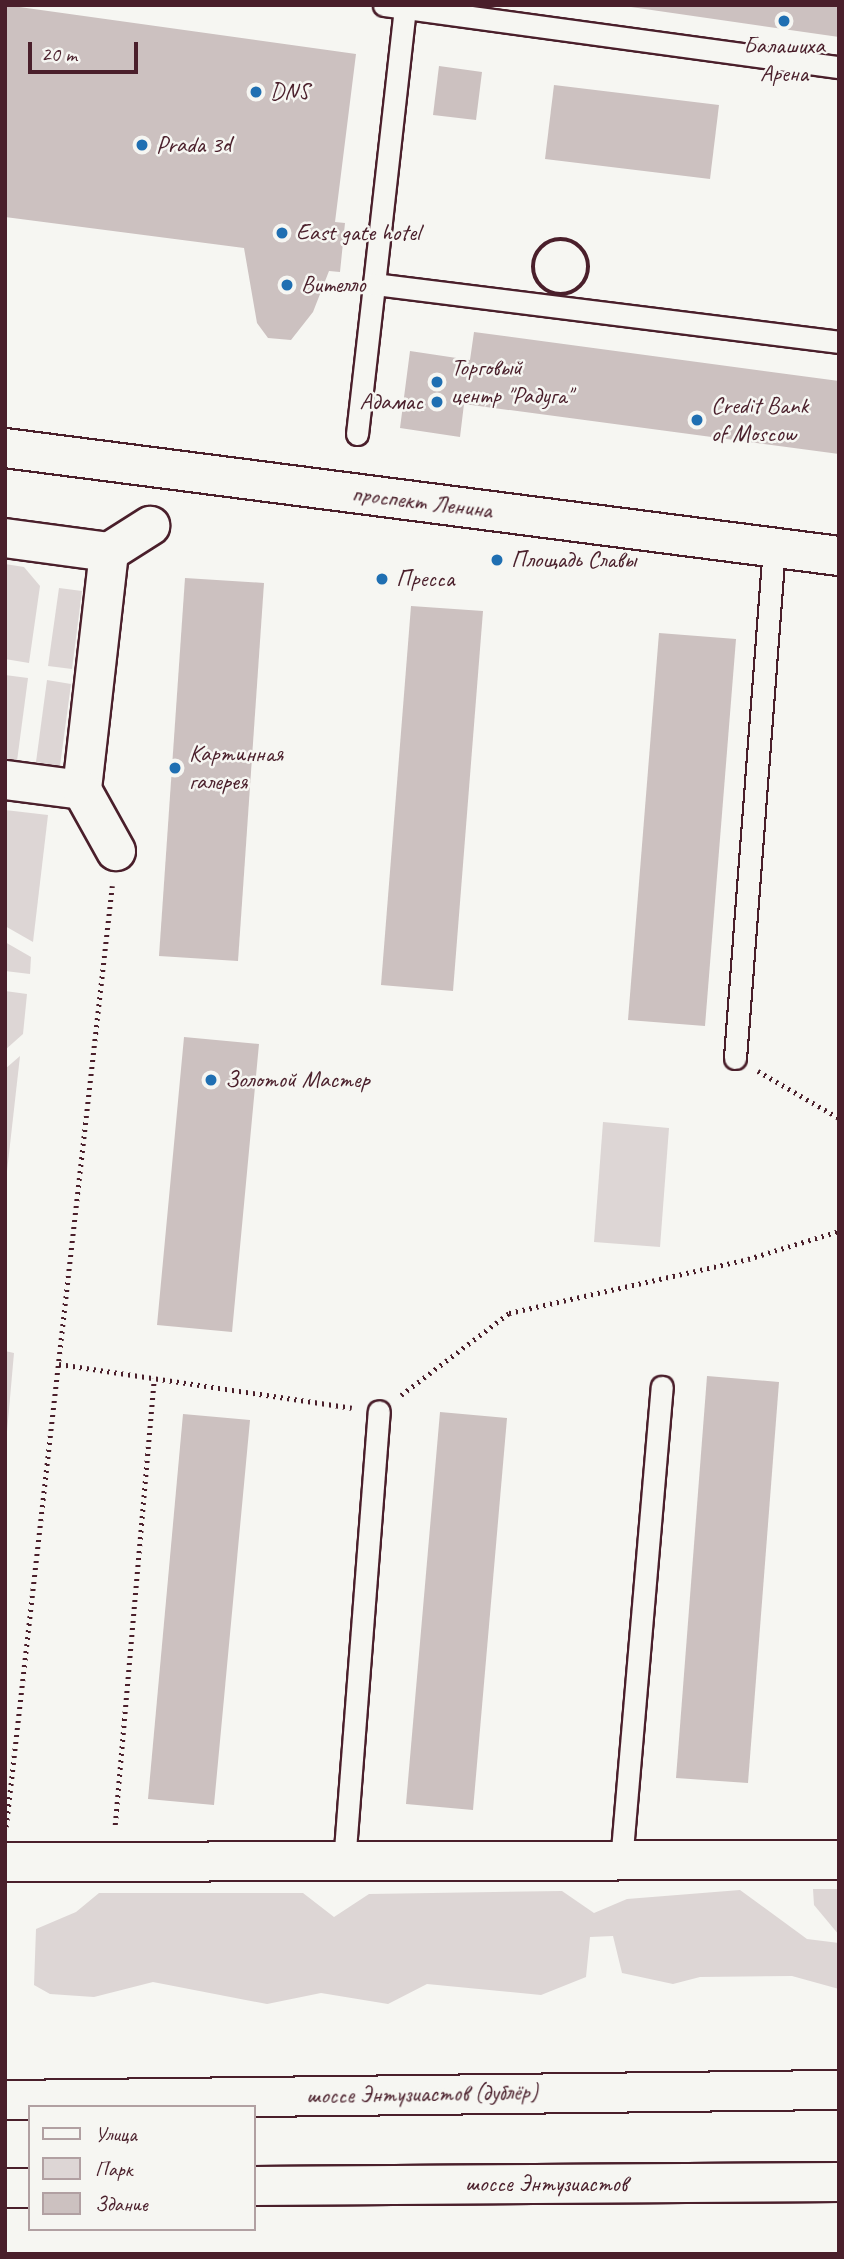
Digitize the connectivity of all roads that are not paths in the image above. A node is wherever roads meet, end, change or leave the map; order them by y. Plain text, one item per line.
1 (394, 7) edge
2 (839, 66) edge
3 (373, 284) junction
4 (839, 342) edge
5 (357, 434) dead end
6 (5, 448) edge
7 (150, 526) dead end
8 (5, 538) edge
9 (774, 548) junction
10 (109, 552) junction
11 (839, 556) edge
12 (5, 780) edge
13 (82, 790) junction
14 (116, 851) road end
15 (735, 1058) road end
16 (662, 1387) dead end
17 (379, 1411) road end
18 (839, 1860) edge
19 (5, 1862) edge
20 (621, 1862) junction
21 (344, 1863) junction
22 (839, 2090) edge
23 (5, 2101) edge
24 (839, 2182) edge
25 (256, 2186) edge
26 (5, 2188) edge
27 (28, 2188) edge

1 - 2 lane
1 - 3 lane
3 - 4 lane
3 - 5 lane
6 - 9 main road, проспект Ленина
7 - 10 main road
8 - 10 main road
9 - 11 main road, проспект Ленина
9 - 15 lane
10 - 13 main road
12 - 13 main road
13 - 14 main road
16 - 20 lane
17 - 21 lane
18 - 20 main road
19 - 21 main road
20 - 21 main road
22 - 23 main road, шоссе Энтузиастов (дублёр)
24 - 25 main road, шоссе Энтузиастов
26 - 27 main road

